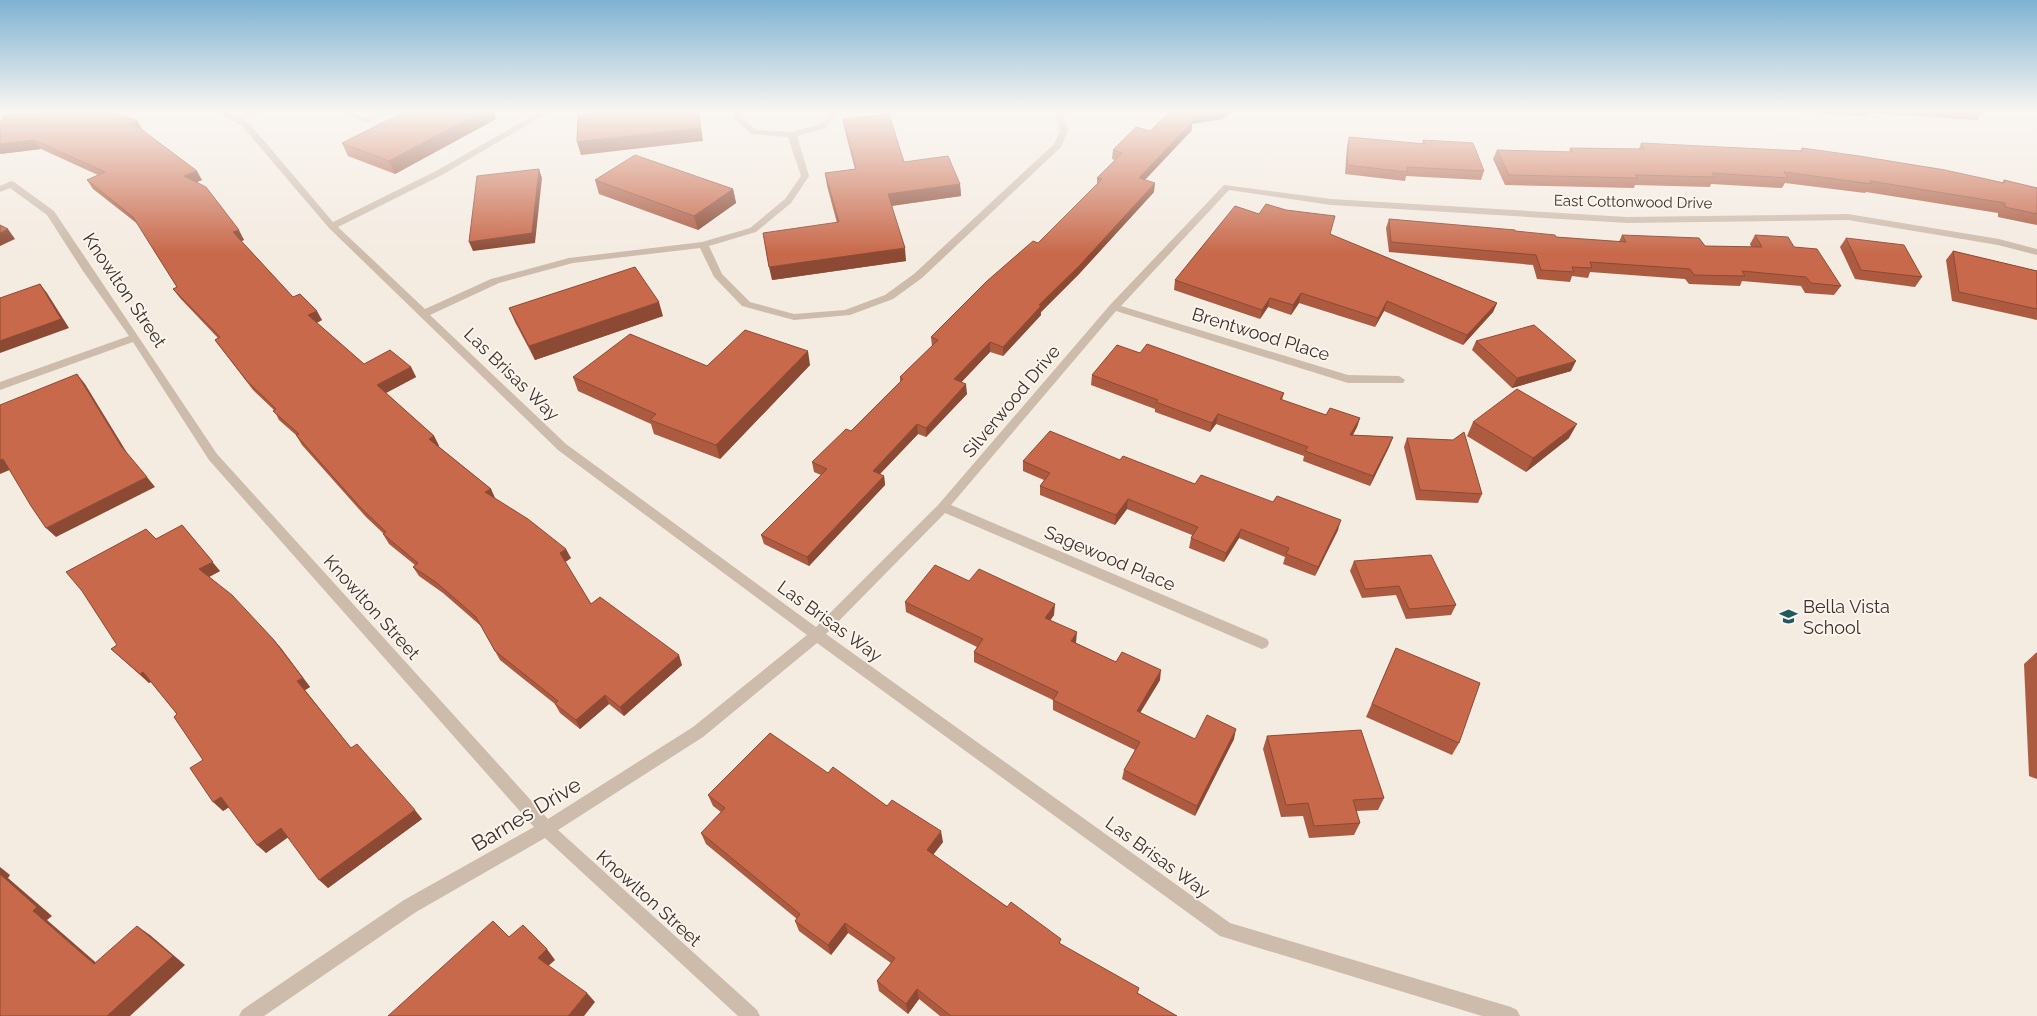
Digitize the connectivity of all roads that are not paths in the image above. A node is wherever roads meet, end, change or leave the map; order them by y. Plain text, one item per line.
1 (274, 158) edge
2 (462, 158) edge
3 (799, 158) edge
4 (1044, 158) edge
5 (5, 186) edge
6 (1228, 187) joint
7 (332, 226) junction
8 (704, 245) junction
9 (2037, 252) edge
10 (1114, 307) junction
11 (423, 314) junction
12 (135, 337) junction
13 (1399, 380) dead end
14 (0, 386) edge
15 (943, 507) junction
16 (817, 635) junction
17 (1262, 643) dead end
18 (546, 829) junction
19 (248, 1016) edge
20 (751, 1016) edge
21 (1511, 1016) edge

1 - 7 street, Las Brisas Way
2 - 7 street
3 - 8 street
4 - 8 street
5 - 12 street, Knowlton Street
6 - 9 street, East Cottonwood Drive
6 - 10 street, Silverwood Drive
7 - 11 street, Las Brisas Way
8 - 11 street
10 - 13 street, Brentwood Place
10 - 15 street, Silverwood Drive
11 - 16 street, Las Brisas Way
12 - 14 street
12 - 18 street, Knowlton Street
15 - 16 street, Silverwood Drive
15 - 17 street, Sagewood Place
16 - 18 street, Barnes Drive
16 - 21 street, Las Brisas Way
18 - 19 street, Barnes Drive
18 - 20 street, Knowlton Street

